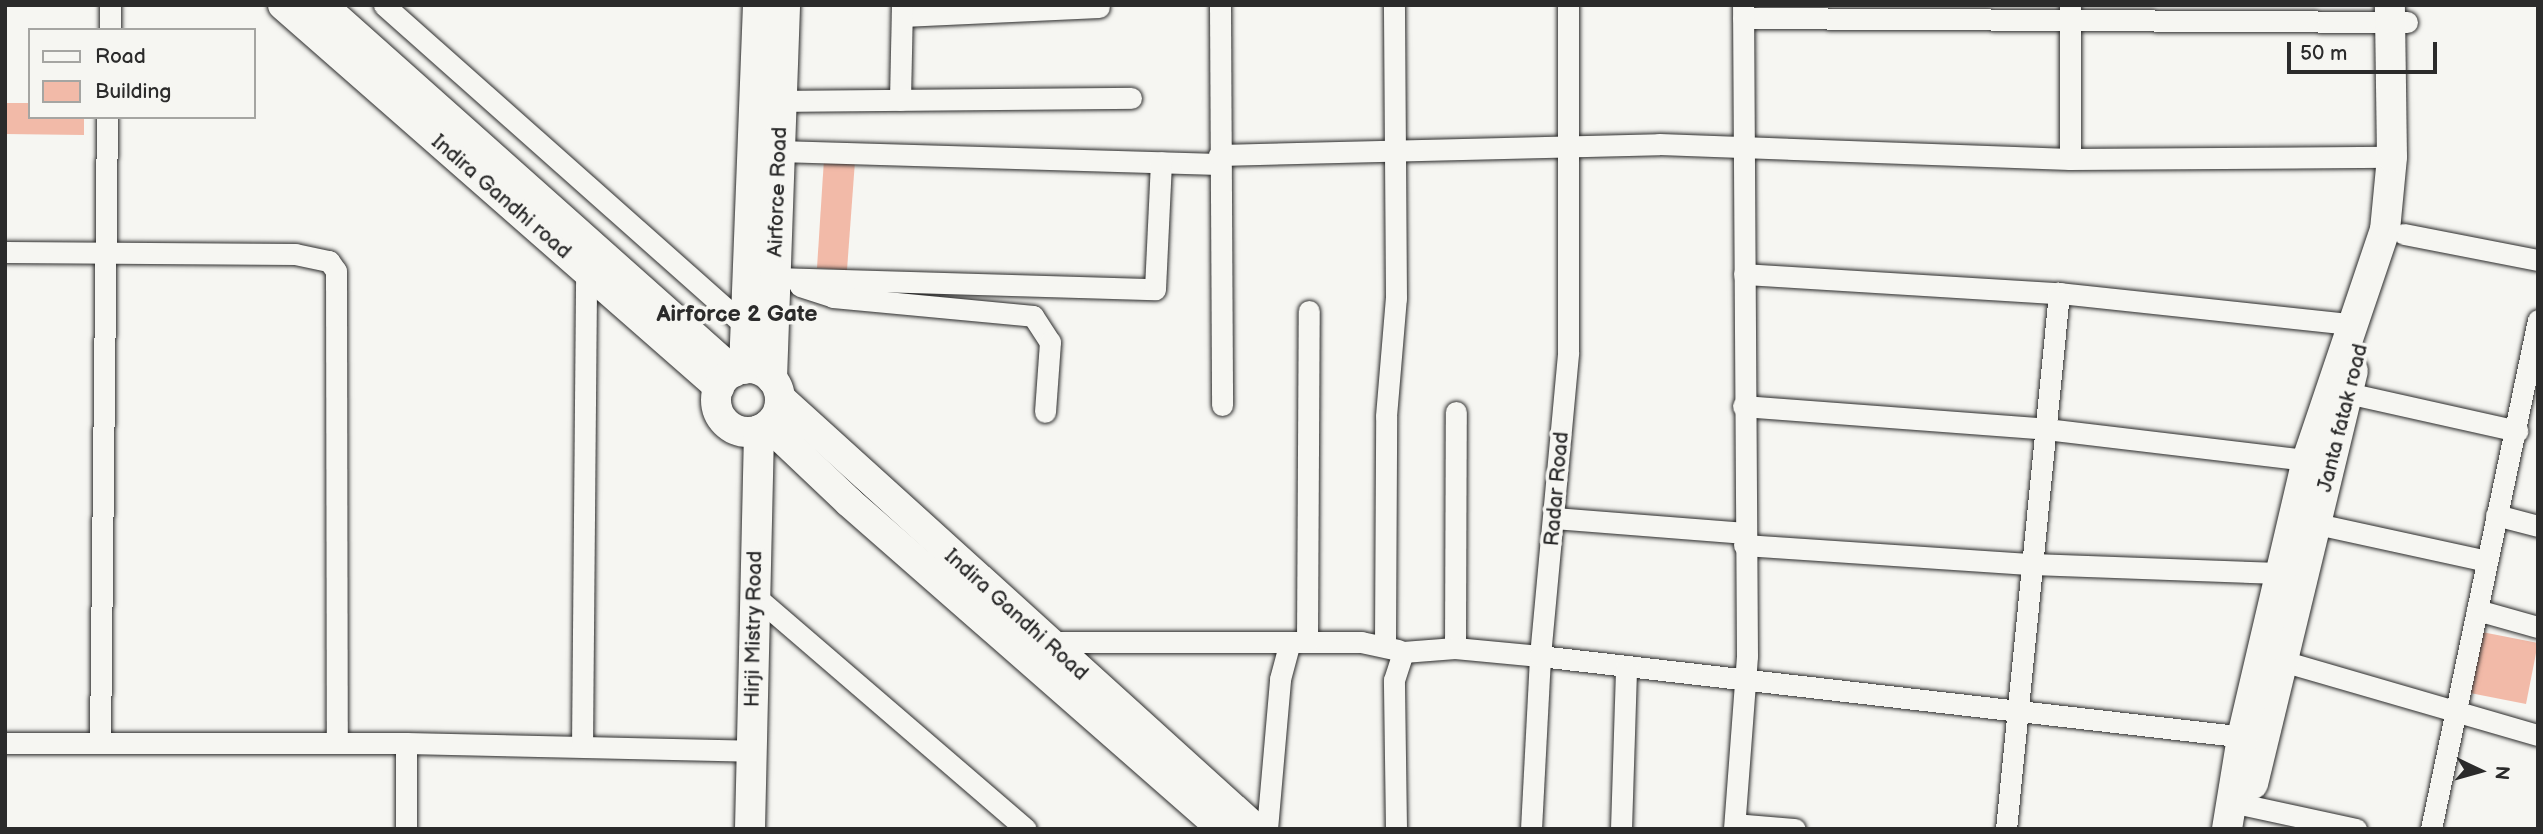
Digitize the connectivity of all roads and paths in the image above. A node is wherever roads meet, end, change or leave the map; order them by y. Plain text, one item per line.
1 (110, 5) edge
2 (283, 5) edge
3 (322, 5) edge
4 (384, 5) edge
5 (758, 5) edge
6 (785, 5) edge
7 (1220, 5) edge
8 (1394, 5) edge
9 (1568, 5) edge
10 (1099, 7) dead end
11 (902, 11) edge
12 (1743, 12) edge
13 (2070, 12) edge
14 (2399, 13) edge
15 (110, 28) edge
16 (1131, 98) dead end
17 (900, 100) junction
18 (781, 101) junction
19 (107, 119) edge
20 (1570, 145) junction
21 (1745, 149) junction
22 (778, 151) junction
23 (1391, 153) junction
24 (2392, 157) junction
25 (2070, 159) junction
26 (1219, 160) junction
27 (1161, 162) junction
28 (2404, 234) junction
29 (5, 252) edge
30 (103, 253) junction
31 (2538, 260) edge
32 (586, 271) junction
33 (1744, 274) junction
34 (775, 278) junction
35 (2059, 293) junction
36 (1309, 311) dead end
37 (2538, 320) edge
38 (2349, 324) junction
39 (746, 326) junction
40 (2536, 347) edge
41 (732, 376) junction
42 (776, 389) junction
43 (2337, 390) junction
44 (1222, 405) dead end
45 (1743, 406) junction
46 (1045, 412) dead end
47 (1456, 412) dead end
48 (756, 429) junction
49 (2046, 429) junction
50 (2517, 431) junction
51 (2307, 460) junction
52 (2496, 514) junction
53 (1555, 517) junction
54 (2317, 524) junction
55 (2538, 526) edge
56 (1744, 539) junction
57 (2487, 561) junction
58 (2032, 564) junction
59 (2280, 573) junction
60 (755, 596) junction
61 (2477, 610) junction
62 (2538, 627) edge
63 (1045, 642) junction
64 (1299, 642) junction
65 (1394, 648) junction
66 (1455, 648) junction
67 (1540, 656) junction
68 (2286, 663) junction
69 (1626, 667) junction
70 (1746, 682) junction
71 (2020, 710) junction
72 (2457, 711) junction
73 (2538, 734) edge
74 (2252, 738) junction
75 (100, 742) junction
76 (337, 742) junction
77 (5, 743) edge
78 (406, 743) junction
79 (582, 746) junction
80 (742, 751) junction
81 (2239, 816) edge
82 (1735, 826) edge
83 (406, 829) edge
84 (733, 829) edge
85 (750, 829) edge
86 (1026, 829) edge
87 (1222, 829) edge
88 (1256, 829) edge
89 (1267, 829) edge
90 (1396, 829) edge
91 (1531, 829) edge
92 (1621, 829) edge
93 (1795, 829) edge
94 (2006, 829) edge
95 (2357, 829) edge
96 (2431, 829) edge

1 - 15 street
2 - 32 main road, Indira Gandhi road
3 - 41 main road, Indira Gandhi road
4 - 39 street
5 - 39 main road, Airforce Road
6 - 18 main road, Airforce Road
7 - 26 street
8 - 23 street
9 - 20 street, Radar Road
10 - 11 street
11 - 17 street
12 - 13 street
12 - 21 street
13 - 14 street
13 - 25 street
14 - 24 main road
14 - 28 main road, Janta fatak road
16 - 17 street
17 - 18 street
18 - 22 main road, Airforce Road
19 - 30 street
20 - 21 street
20 - 23 street
20 - 53 street, Radar Road
21 - 25 street
21 - 33 street
22 - 27 street
22 - 34 main road, Airforce Road
23 - 26 street
23 - 65 street
24 - 25 street
24 - 38 main road
26 - 27 street
26 - 44 street
27 - 34 street
28 - 31 street
28 - 43 main road, Janta fatak road
29 - 30 street
30 - 75 street
30 - 76 street
32 - 41 main road, Indira Gandhi road
32 - 79 street
33 - 35 street
33 - 45 street
34 - 42 main road, Airforce Road
34 - 46 street
35 - 38 street
35 - 49 street
36 - 64 street
37 - 40 street
38 - 43 main road
39 - 41 main road, Airforce Road
40 - 50 street
41 - 42 main road
41 - 48 main road, Indira Gandhi Road
42 - 48 main road
42 - 63 main road, Indira Gandhi Road
43 - 50 street
43 - 51 main road
43 - 54 main road, Janta fatak road
45 - 49 street
45 - 56 street
47 - 66 street
48 - 60 main road, Hirji Mistry Road
48 - 80 main road, Hirji Mistry Road
48 - 87 main road, Indira Gandhi Road
49 - 51 street
49 - 58 street
50 - 52 street
51 - 59 main road
52 - 55 street
52 - 57 street
53 - 56 street
53 - 67 street, Radar Road
54 - 57 street
54 - 68 main road, Janta fatak road
56 - 58 street
56 - 70 street
57 - 61 street
58 - 59 street
58 - 71 street
59 - 74 main road
60 - 80 main road, Hirji Mistry Road
60 - 86 street
61 - 62 street
61 - 72 street
63 - 64 street
63 - 88 main road, Indira Gandhi Road
64 - 65 street
64 - 89 street
65 - 66 street
65 - 90 street
66 - 67 street
67 - 69 street
67 - 91 street, Radar Road
68 - 72 street
68 - 74 main road, Janta fatak road
69 - 70 street
69 - 92 street
70 - 71 street
70 - 82 street
71 - 74 street
71 - 94 street
72 - 73 street
72 - 96 street
74 - 81 main road, Janta fatak road
75 - 76 street
75 - 77 street
76 - 78 street
78 - 79 street
78 - 83 street
79 - 80 street
80 - 84 main road, Hirji Mistry Road
80 - 85 main road, Hirji Mistry Road
81 - 95 street
82 - 93 street

